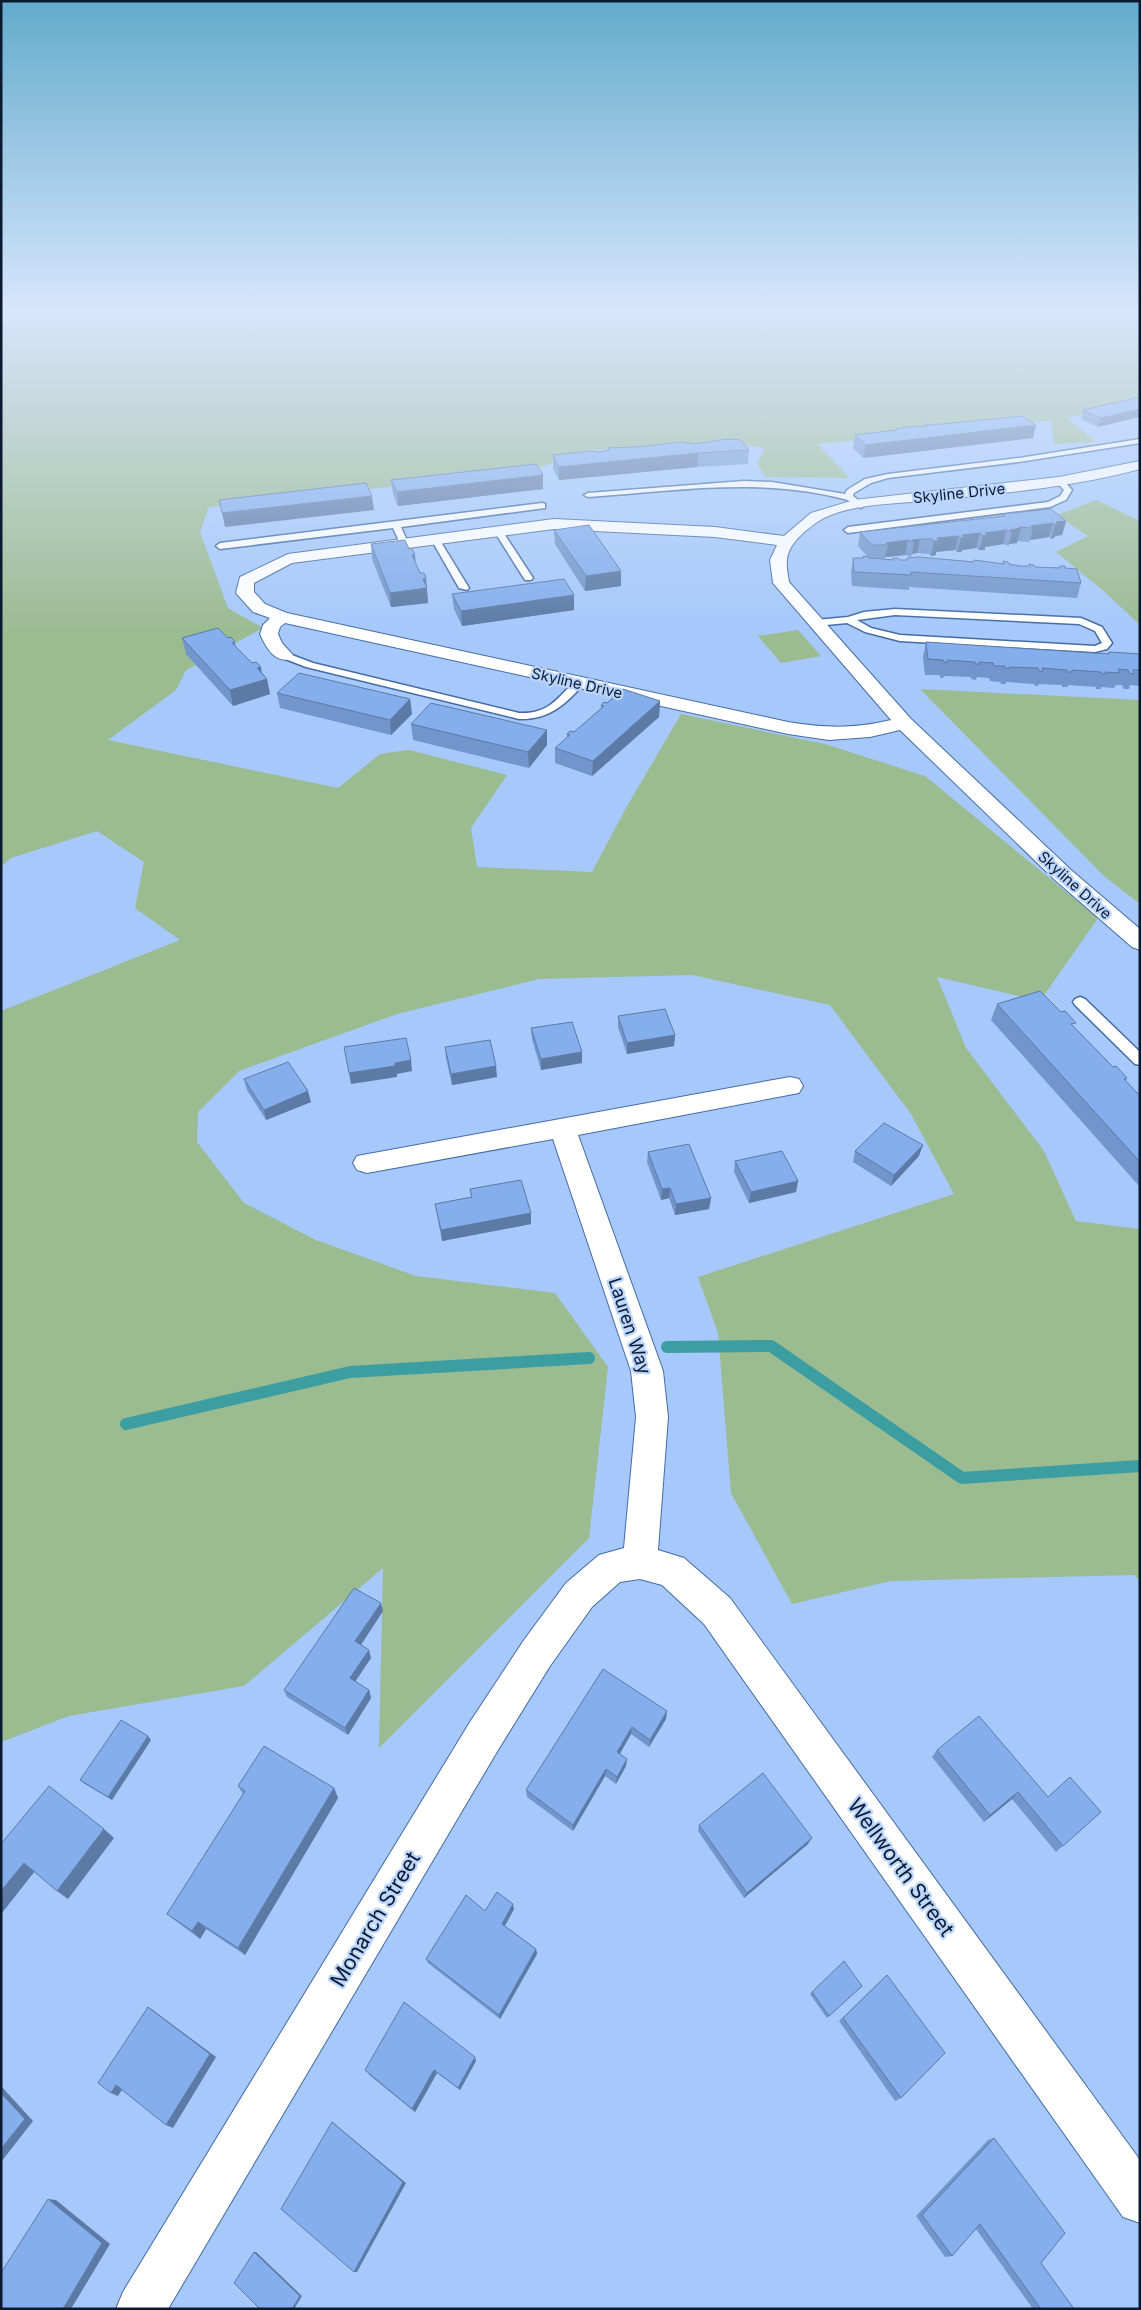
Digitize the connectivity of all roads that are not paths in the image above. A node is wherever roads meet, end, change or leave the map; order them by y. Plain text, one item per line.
1 (1140, 441) edge
2 (1140, 465) edge
3 (1060, 482) junction
4 (588, 495) dead end
5 (855, 501) junction
6 (542, 506) dead end
7 (396, 525) junction
8 (848, 530) dead end
9 (498, 531) junction
10 (435, 539) junction
11 (788, 541) junction
12 (404, 543) junction
13 (220, 546) dead end
14 (528, 578) dead end
15 (464, 588) dead end
16 (282, 617) junction
17 (849, 620) junction
18 (816, 623) junction
19 (284, 655) joint
20 (579, 683) junction
21 (904, 723) junction
22 (1140, 942) edge
23 (1080, 1002) dead end
24 (1140, 1060) edge
25 (790, 1086) dead end
26 (562, 1127) junction
27 (367, 1163) dead end
28 (640, 1562) junction
29 (1140, 2200) edge
30 (140, 2309) edge

1 - 5 lane
2 - 3 street, Skyline Drive
3 - 5 street, Skyline Drive
3 - 8 lane
4 - 5 lane
5 - 11 street, Skyline Drive
6 - 7 lane
7 - 12 lane
7 - 13 lane
9 - 10 street, Skyline Drive
9 - 11 street, Skyline Drive
9 - 14 lane
10 - 12 street, Skyline Drive
10 - 15 lane
11 - 18 street, Skyline Drive
12 - 16 street, Skyline Drive
16 - 19 street
16 - 20 street, Skyline Drive
17 - 17 lane
17 - 18 lane
18 - 21 street, Skyline Drive
19 - 20 lane
20 - 21 street, Skyline Drive
21 - 22 street, Skyline Drive
23 - 24 lane
25 - 26 street
26 - 27 street
26 - 28 street, Lauren Way
28 - 29 street, Wellworth Street
28 - 30 street, Monarch Street

